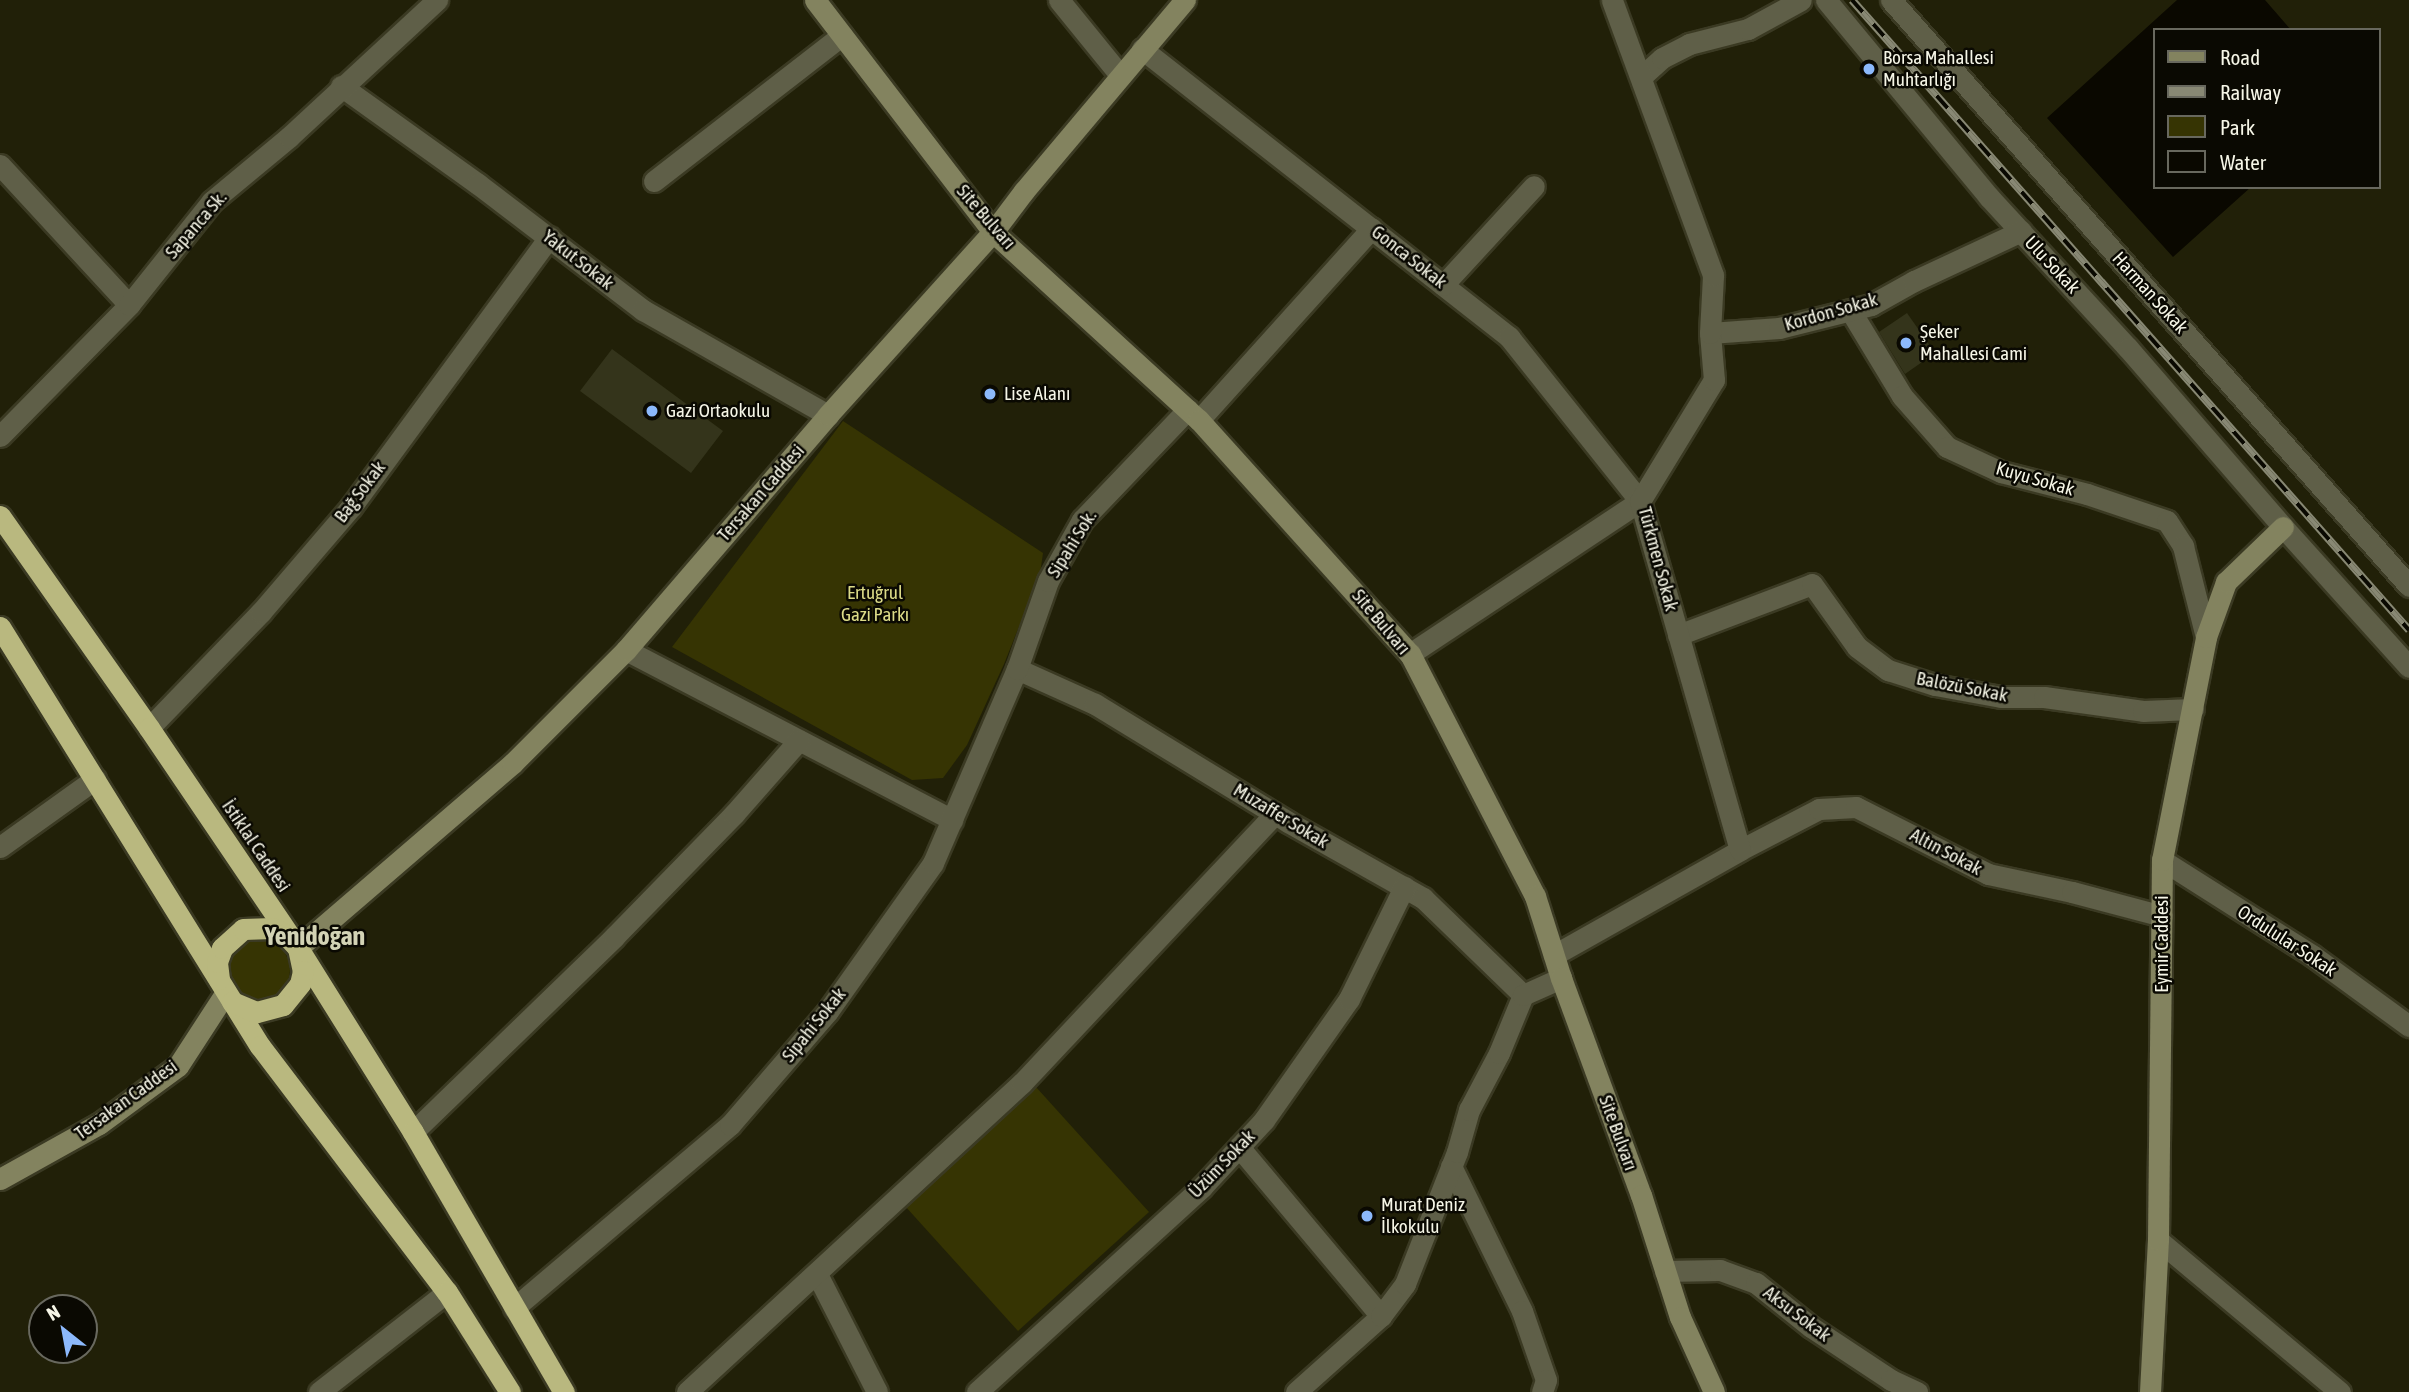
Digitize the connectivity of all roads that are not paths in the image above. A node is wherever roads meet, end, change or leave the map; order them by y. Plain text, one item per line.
1 (438, 0) edge
2 (815, 0) edge
3 (1059, 0) edge
4 (1185, 0) edge
5 (1612, 0) edge
6 (1801, 0) edge
7 (1826, 0) edge
8 (1891, 0) edge
9 (842, 35) junction
10 (1142, 49) junction
11 (1120, 75) junction
12 (1641, 77) junction
13 (341, 86) junction
14 (0, 165) edge
15 (654, 181) dead end
16 (1534, 186) dead end
17 (1372, 228) junction
18 (2021, 231) junction
19 (993, 232) junction
20 (549, 237) junction
21 (1443, 285) junction
22 (129, 305) junction
23 (1850, 310) junction
24 (1710, 333) junction
25 (828, 415) junction
26 (1193, 415) junction
27 (0, 436) edge
28 (1640, 501) junction
29 (0, 516) edge
30 (2283, 527) junction
31 (2409, 586) edge
32 (0, 627) edge
33 (1678, 635) junction
34 (2206, 637) junction
35 (626, 650) junction
36 (1410, 654) junction
37 (2409, 667) edge
38 (1017, 668) junction
39 (2193, 709) junction
40 (149, 728) junction
41 (799, 740) junction
42 (95, 779) junction
43 (1275, 814) junction
44 (953, 820) junction
45 (0, 847) edge
46 (1740, 850) junction
47 (2162, 860) junction
48 (1404, 887) junction
49 (2162, 916) junction
50 (298, 948) junction
51 (1554, 955) junction
52 (1561, 978) junction
53 (226, 991) junction
54 (1523, 995) junction
55 (2409, 1026) edge
56 (413, 1132) junction
57 (1239, 1147) junction
58 (1451, 1166) junction
59 (0, 1179) edge
60 (2158, 1240) junction
61 (1665, 1271) junction
62 (817, 1274) junction
63 (447, 1292) junction
64 (514, 1308) junction
65 (1381, 1316) junction
66 (319, 1392) edge
67 (509, 1392) edge
68 (564, 1392) edge
69 (687, 1392) edge
70 (877, 1392) edge
71 (977, 1392) edge
72 (1296, 1392) edge
73 (1542, 1392) edge
74 (1714, 1392) edge
75 (1917, 1392) edge
76 (2150, 1392) edge
77 (2340, 1392) edge

1 - 13 street, Sapanca Sk.
2 - 9 street, Site Bulvarı
3 - 11 street
4 - 10 street, Tersakan Caddesi
5 - 12 street, Türkmen Sokak
6 - 12 street
7 - 18 street, Ulu Sokak
8 - 31 street, Harman Sokak
9 - 15 street
9 - 19 street, Site Bulvarı
10 - 11 street, Tersakan Caddesi
10 - 17 street, Gonca Sokak
11 - 19 street, Tersakan Caddesi
12 - 24 street, Türkmen Sokak
13 - 20 street, Yakut Sokak
13 - 22 street, Sapanca Sk.
14 - 22 street
16 - 21 street
17 - 21 street, Gonca Sokak
17 - 26 street, Sipahi Sok.
18 - 23 street, Kordon Sokak
18 - 30 street, Ulu Sokak
19 - 25 street, Tersakan Caddesi
19 - 26 street, Site Bulvarı
20 - 25 street, Yakut Sokak
20 - 40 street, Bağ Sokak
21 - 28 street, Gonca Sokak
22 - 27 street, Sapanca Sk.
23 - 24 street, Kordon Sokak
23 - 34 street, Kuyu Sokak
24 - 28 street, Türkmen Sokak
25 - 35 street, Tersakan Caddesi
26 - 36 street, Site Bulvarı
26 - 38 street, Sipahi Sok.
28 - 33 street, Türkmen Sokak
28 - 36 street
29 - 40 highway, İstiklal Caddesi
30 - 34 street, Eymir Caddesi
30 - 37 street, Ulu Sokak
32 - 42 highway
33 - 39 street, Balözü Sokak
33 - 46 street, Türkmen Sokak
34 - 39 street, Eymir Caddesi
35 - 41 street
35 - 50 street, Tersakan Caddesi
36 - 51 street, Site Bulvarı
38 - 43 street, Muzaffer Sokak
38 - 44 street, Sipahi Sokak
39 - 47 street, Eymir Caddesi
40 - 50 highway, İstiklal Caddesi
41 - 44 street
41 - 56 street
42 - 45 street
42 - 53 highway
43 - 48 street, Muzaffer Sokak
43 - 62 street
44 - 64 street, Sipahi Sokak
46 - 49 street, Altın Sokak
46 - 51 street
47 - 49 street, Eymir Caddesi
47 - 55 street, Ordulular Sokak
48 - 54 street, Muzaffer Sokak
48 - 57 street, Üzüm Sokak
49 - 60 street, Eymir Caddesi
50 - 53 highway
50 - 53 highway
50 - 56 highway, İstiklal Caddesi
51 - 52 street, Site Bulvarı
52 - 54 street
52 - 61 street, Site Bulvarı
53 - 59 street, Tersakan Caddesi
53 - 63 highway
54 - 58 street
56 - 64 highway, İstiklal Caddesi
57 - 65 street
57 - 71 street, Üzüm Sokak
58 - 65 street
58 - 73 street
60 - 76 street, Eymir Caddesi
60 - 77 street
61 - 74 street, Site Bulvarı
61 - 75 street, Aksu Sokak
62 - 69 street
62 - 70 street
63 - 66 street
63 - 67 highway
64 - 68 highway, İstiklal Caddesi
65 - 72 street

